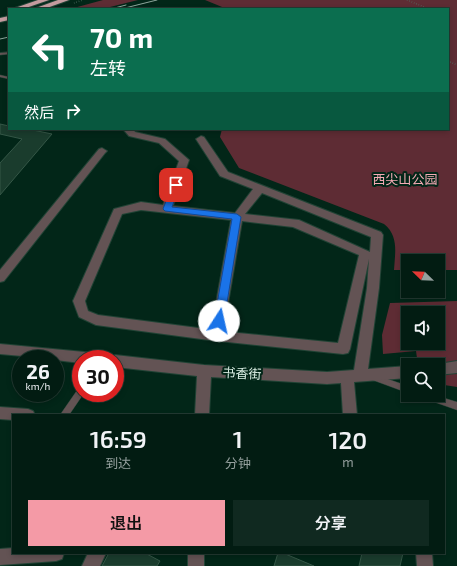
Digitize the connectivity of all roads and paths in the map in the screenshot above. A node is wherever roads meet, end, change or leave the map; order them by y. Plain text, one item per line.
1 (44, 0) edge
2 (65, 0) edge
3 (407, 0) edge
4 (19, 8) edge
5 (40, 8) edge
6 (427, 8) edge
7 (129, 130) edge
8 (201, 139) dead end
9 (102, 151) dead end
10 (260, 188) junction
11 (168, 209) junction
12 (237, 217) junction
13 (0, 278) edge
14 (209, 335) junction
15 (0, 348) edge
16 (72, 357) edge
17 (124, 362) edge
18 (457, 367) edge
19 (445, 368) edge
20 (204, 371) junction
21 (401, 373) edge
22 (359, 376) junction
23 (401, 388) edge
24 (73, 402) edge
25 (445, 402) edge
26 (457, 406) edge
27 (0, 413) edge
28 (14, 414) edge
29 (65, 414) edge
30 (202, 414) edge
31 (350, 414) edge
32 (42, 554) edge
33 (97, 554) edge
34 (196, 554) edge
35 (424, 554) edge
36 (0, 557) edge
37 (90, 566) edge
38 (196, 566) edge
39 (425, 566) edge

1 - 4 highway
2 - 5 highway
3 - 6 path
7 - 11 street
8 - 10 street
9 - 13 street
10 - 12 street
10 - 22 street
11 - 12 street
11 - 14 street
12 - 14 street
12 - 14 street
15 - 16 street
17 - 20 street, 书香街
18 - 19 street
20 - 22 street, 书香街
20 - 30 street
21 - 22 street, 书香街
22 - 23 lane
22 - 31 street
24 - 29 lane
25 - 26 lane
27 - 28 street
32 - 36 street
33 - 37 street
34 - 38 street
35 - 39 street

